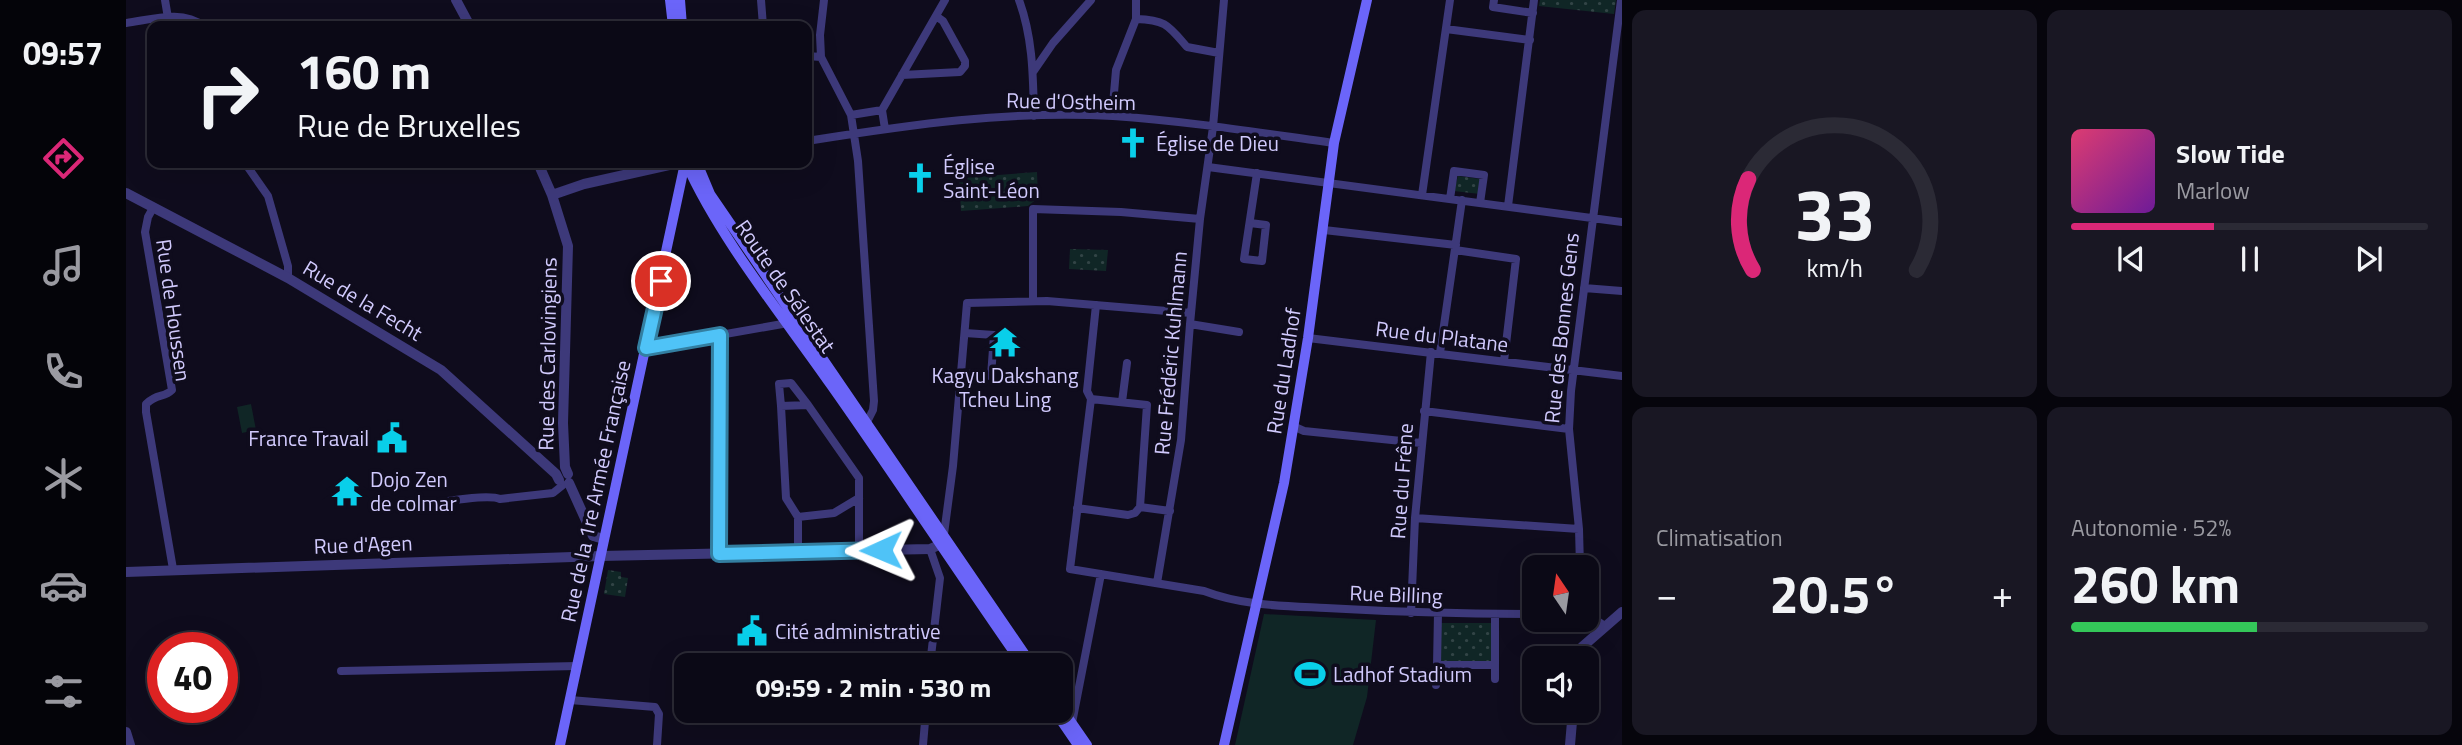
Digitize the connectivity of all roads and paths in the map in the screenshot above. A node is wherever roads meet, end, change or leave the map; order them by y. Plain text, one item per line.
1 (165, 0) edge
2 (456, 0) edge
3 (670, 0) edge
4 (680, 0) edge
5 (761, 0) edge
6 (824, 0) edge
7 (945, 0) edge
8 (1018, 0) edge
9 (1091, 0) edge
10 (1136, 0) edge
11 (1224, 0) edge
12 (1367, 0) edge
13 (1450, 0) edge
14 (1494, 0) edge
15 (1534, 0) edge
16 (1621, 0) edge
17 (1533, 12) junction
18 (936, 16) junction
19 (168, 18) junction
20 (1136, 19) junction
21 (196, 21) edge
22 (465, 21) edge
23 (672, 21) edge
24 (682, 21) edge
25 (763, 21) edge
26 (126, 23) edge
27 (1446, 29) junction
28 (1530, 40) junction
29 (1219, 53) junction
30 (812, 56) edge
31 (821, 57) junction
32 (1033, 72) junction
33 (902, 75) junction
34 (882, 110) junction
35 (852, 115) junction
36 (1034, 116) junction
37 (1112, 116) junction
38 (1213, 127) junction
39 (885, 129) junction
40 (854, 134) junction
41 (812, 140) edge
42 (1334, 143) junction
43 (1208, 167) junction
44 (248, 168) edge
45 (540, 168) edge
46 (656, 168) edge
47 (685, 168) edge
48 (688, 168) edge
49 (700, 168) edge
50 (1257, 173) junction
51 (1329, 183) junction
52 (681, 191) junction
53 (699, 191) junction
54 (126, 193) edge
55 (552, 195) junction
56 (1422, 195) junction
57 (1450, 199) junction
58 (1462, 200) junction
59 (1480, 203) junction
60 (1508, 206) junction
61 (153, 208) junction
62 (1591, 218) junction
63 (1200, 219) junction
64 (1622, 222) edge
65 (1250, 223) junction
66 (1324, 230) junction
67 (1456, 248) junction
68 (288, 278) junction
69 (1584, 288) junction
70 (1622, 291) edge
71 (1032, 301) junction
72 (1096, 305) junction
73 (1191, 313) junction
74 (788, 323) junction
75 (1190, 324) junction
76 (1240, 332) dead end
77 (965, 333) junction
78 (720, 335) junction
79 (1308, 338) junction
80 (646, 348) junction
81 (1436, 353) junction
82 (1504, 361) junction
83 (1127, 363) dead end
84 (1573, 370) junction
85 (961, 373) junction
86 (1622, 376) edge
87 (1091, 399) junction
88 (874, 401) junction
89 (1122, 402) junction
90 (808, 405) junction
91 (781, 407) junction
92 (860, 411) junction
93 (1424, 411) junction
94 (864, 424) junction
95 (1295, 427) junction
96 (1569, 429) junction
97 (1421, 443) junction
98 (564, 479) junction
99 (859, 498) junction
100 (420, 505) dead end
101 (1140, 507) junction
102 (1077, 508) junction
103 (1170, 511) junction
104 (799, 517) junction
105 (1415, 518) junction
106 (1579, 529) junction
107 (944, 534) junction
108 (604, 539) junction
109 (935, 547) junction
110 (859, 551) junction
111 (798, 552) junction
112 (719, 554) junction
113 (1580, 555) edge
114 (601, 556) junction
115 (173, 569) junction
116 (126, 572) edge
117 (1101, 574) junction
118 (1157, 583) junction
119 (1256, 603) junction
120 (1622, 612) edge
121 (1411, 613) junction
122 (1438, 613) junction
123 (1495, 614) junction
124 (1522, 614) edge
125 (1600, 623) edge
126 (1605, 626) junction
127 (1583, 646) edge
128 (931, 653) edge
129 (1014, 653) edge
130 (1024, 653) edge
131 (1437, 664) junction
132 (1495, 665) junction
133 (577, 666) junction
134 (341, 671) dead end
135 (1495, 679) dead end
136 (1436, 685) dead end
137 (570, 700) junction
138 (925, 723) edge
139 (1572, 723) edge
140 (1069, 725) junction
141 (126, 733) edge
142 (130, 745) edge
143 (560, 745) edge
144 (657, 745) edge
145 (922, 745) edge
146 (1078, 745) edge
147 (1087, 745) edge
148 (1224, 745) edge
149 (1570, 745) edge

1 - 19 street
2 - 22 street
3 - 23 main road
4 - 24 main road
5 - 25 street
6 - 31 street
7 - 18 street
8 - 32 street
9 - 32 street
10 - 20 street
11 - 29 street, Rue Frédéric Kuhlmann
12 - 42 main road, Rue du Ladhof
13 - 27 street
14 - 17 street
15 - 17 street
16 - 62 street, Rue des Bonnes Gens
17 - 28 street
18 - 33 street
18 - 33 street
19 - 21 street
19 - 26 street
20 - 29 street
20 - 37 street
27 - 28 street
27 - 56 street
28 - 60 street
29 - 38 street, Rue Frédéric Kuhlmann
30 - 31 street
31 - 35 street
32 - 36 street
33 - 34 street
34 - 35 street
34 - 39 street
35 - 40 street
36 - 37 street, Rue d'Ostheim
36 - 39 street, Rue d'Ostheim
37 - 38 street, Rue d'Ostheim
38 - 42 street, Rue d'Ostheim
38 - 43 street, Rue Frédéric Kuhlmann
39 - 40 street, Rue d'Ostheim
40 - 41 street, Rue d'Ostheim
40 - 88 street
42 - 51 main road, Rue du Ladhof
43 - 50 street
43 - 63 street, Rue Frédéric Kuhlmann
44 - 68 street
45 - 55 street, Rue des Carlovingiens
46 - 55 street
47 - 52 main road, Rue de la 1re Armée Française
48 - 53 main road, Route de Sélestat
49 - 92 main road, Route de Sélestat
50 - 51 street
50 - 65 street
51 - 56 street
51 - 66 main road, Rue du Ladhof
52 - 53 main road
52 - 80 main road, Rue de la 1re Armée Française
53 - 74 main road, Route de Sélestat
54 - 61 street, Rue de la Fecht
55 - 98 street, Rue des Carlovingiens
56 - 57 street
57 - 58 street
57 - 59 street
58 - 59 street
58 - 67 street, Rue du Frêne
59 - 60 street
60 - 62 street
61 - 68 street, Rue de la Fecht
61 - 115 street, Rue de Houssen
62 - 64 street
62 - 69 street, Rue des Bonnes Gens
63 - 71 street
63 - 73 street, Rue Frédéric Kuhlmann
65 - 65 street
66 - 67 street
66 - 79 main road, Rue du Ladhof
67 - 81 street, Rue du Frêne
67 - 82 street
68 - 98 street, Rue de la Fecht
69 - 70 street
69 - 84 street, Rue des Bonnes Gens
71 - 72 street
71 - 77 street
72 - 73 street
72 - 87 street
73 - 75 street, Rue Frédéric Kuhlmann
74 - 78 street
74 - 94 main road, Route de Sélestat
75 - 76 street
75 - 103 street, Rue Frédéric Kuhlmann
77 - 85 street
77 - 85 street
78 - 80 street
78 - 112 street
79 - 81 street, Rue du Platane
79 - 95 main road, Rue du Ladhof
80 - 108 main road, Rue de la 1re Armée Française
81 - 82 street, Rue du Platane
81 - 93 street, Rue du Frêne
82 - 84 street, Rue du Platane
83 - 89 street
84 - 86 street, Rue du Platane
84 - 96 street, Rue des Bonnes Gens
85 - 107 street
87 - 89 street
87 - 102 street
88 - 92 street
88 - 94 street
89 - 101 street
90 - 91 street
90 - 91 street
90 - 99 street
91 - 104 street
92 - 94 main road, Route de Sélestat
93 - 96 street
93 - 97 street, Rue du Frêne
94 - 107 main road, Route de Sélestat
94 - 109 main road, Route de Sélestat
95 - 97 street
95 - 119 main road, Rue du Ladhof
96 - 106 street, Rue des Bonnes Gens
97 - 105 street, Rue du Frêne
98 - 100 street
98 - 108 street, Rue de la Fecht
99 - 104 street
99 - 110 street
101 - 102 street
101 - 103 street
102 - 117 street, Rue Billing
103 - 118 street, Rue Frédéric Kuhlmann
104 - 111 street
105 - 106 street
105 - 121 street, Rue du Frêne
106 - 113 street, Rue des Bonnes Gens
107 - 109 main road
107 - 130 main road, Route de Sélestat
108 - 114 main road, Rue de la 1re Armée Française
109 - 110 street, Rue d'Agen
109 - 128 street
109 - 129 main road, Route de Sélestat
110 - 111 street, Rue d'Agen
111 - 112 street, Rue d'Agen
112 - 114 street, Rue d'Agen
114 - 115 street, Rue d'Agen
114 - 133 main road, Rue de la 1re Armée Française
115 - 116 street, Rue d'Agen
117 - 118 street, Rue Billing
117 - 140 street
118 - 119 street, Rue Billing
119 - 121 street, Rue Billing
119 - 148 main road, Rue du Ladhof
120 - 126 street
121 - 122 street, Rue Billing
122 - 123 street, Rue Billing
122 - 131 street
123 - 124 street, Rue Billing
123 - 132 street
125 - 126 street
126 - 127 street
131 - 132 street
131 - 136 street
132 - 135 street
133 - 134 street
133 - 137 main road, Rue de la 1re Armée Française
137 - 143 main road, Rue de la 1re Armée Française
137 - 144 street
138 - 145 street
139 - 149 street
140 - 146 main road
140 - 147 main road
141 - 142 street

